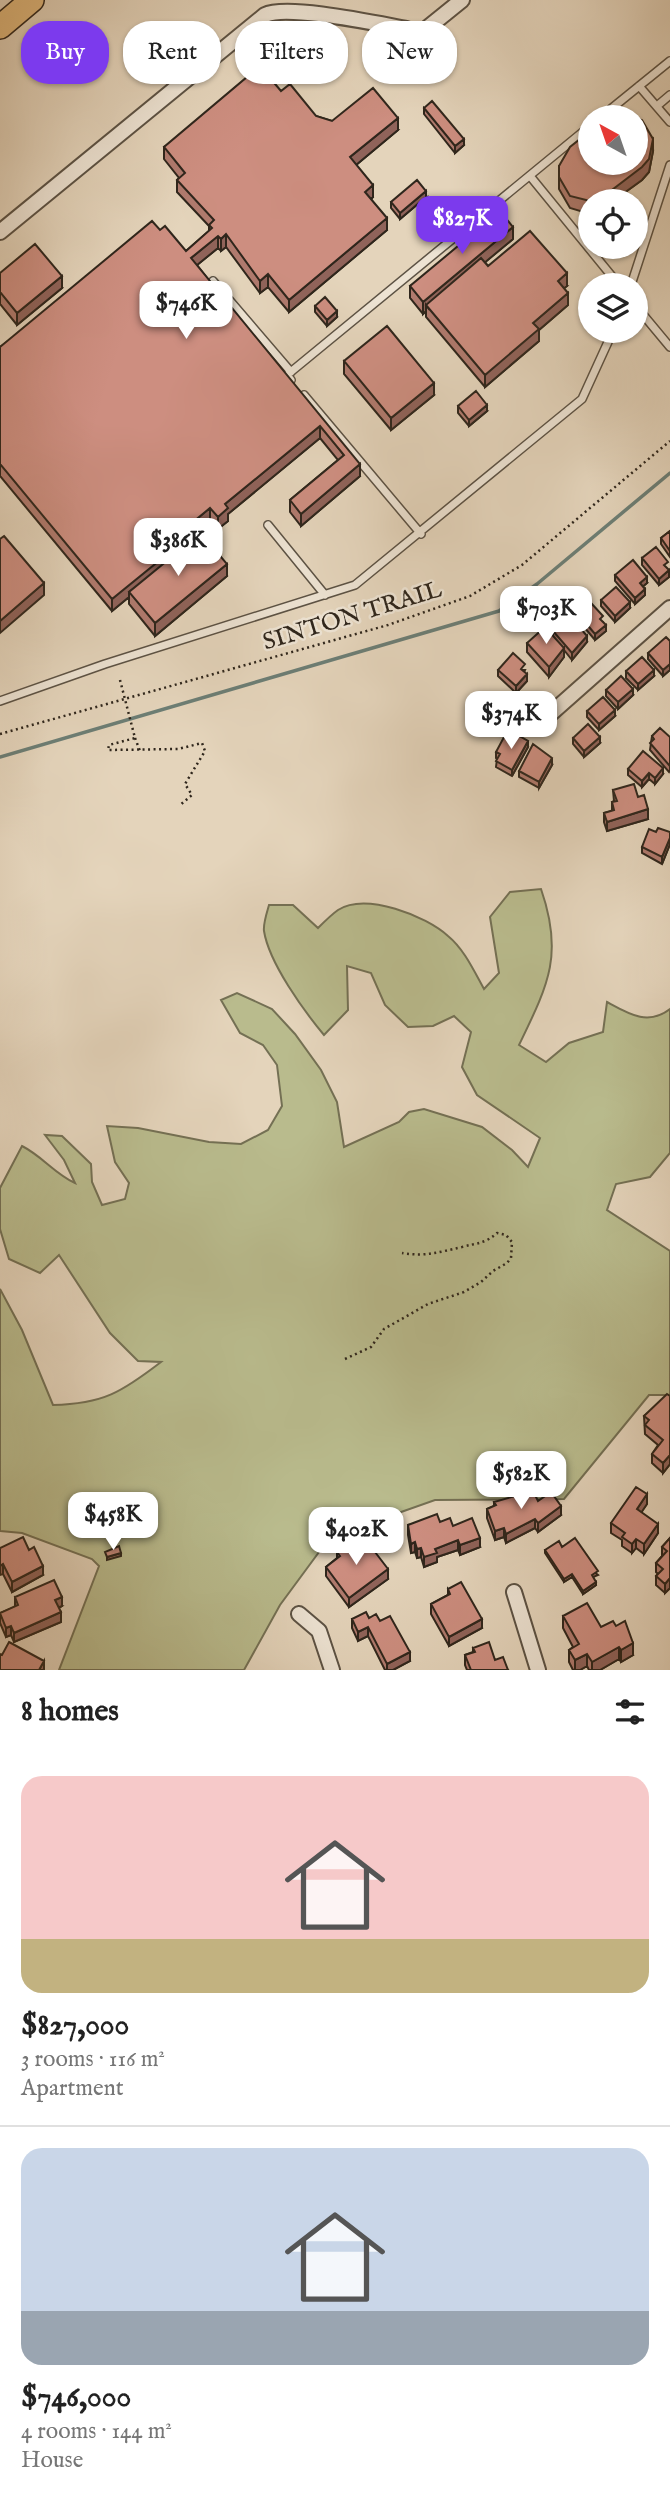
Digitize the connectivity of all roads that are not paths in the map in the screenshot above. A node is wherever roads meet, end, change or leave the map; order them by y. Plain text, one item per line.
1 (32, 0) edge
2 (462, 0) edge
3 (0, 27) edge
4 (670, 61) edge
5 (639, 86) junction
6 (670, 95) edge
7 (616, 105) edge
8 (657, 106) junction
9 (670, 122) edge
10 (578, 137) edge
11 (670, 165) edge
12 (530, 176) junction
13 (0, 232) edge
14 (609, 273) edge
15 (635, 273) edge
16 (213, 281) edge
17 (648, 321) edge
18 (608, 343) edge
19 (670, 347) edge
20 (291, 372) junction
21 (268, 525) dead end
22 (421, 534) junction
23 (326, 595) junction
24 (670, 608) edge
25 (0, 701) edge
26 (548, 716) dead end
27 (514, 1592) dead end
28 (299, 1614) dead end
29 (332, 1670) edge
30 (538, 1670) edge

1 - 3 main road
2 - 13 street
4 - 5 lane
5 - 7 lane
5 - 8 lane
6 - 8 lane
8 - 9 lane
10 - 12 lane
11 - 15 lane
12 - 14 lane
12 - 20 lane
16 - 20 lane
17 - 19 lane
18 - 22 lane
20 - 22 lane
21 - 23 lane
22 - 23 lane
23 - 25 lane
24 - 26 street
27 - 30 street
28 - 29 street

